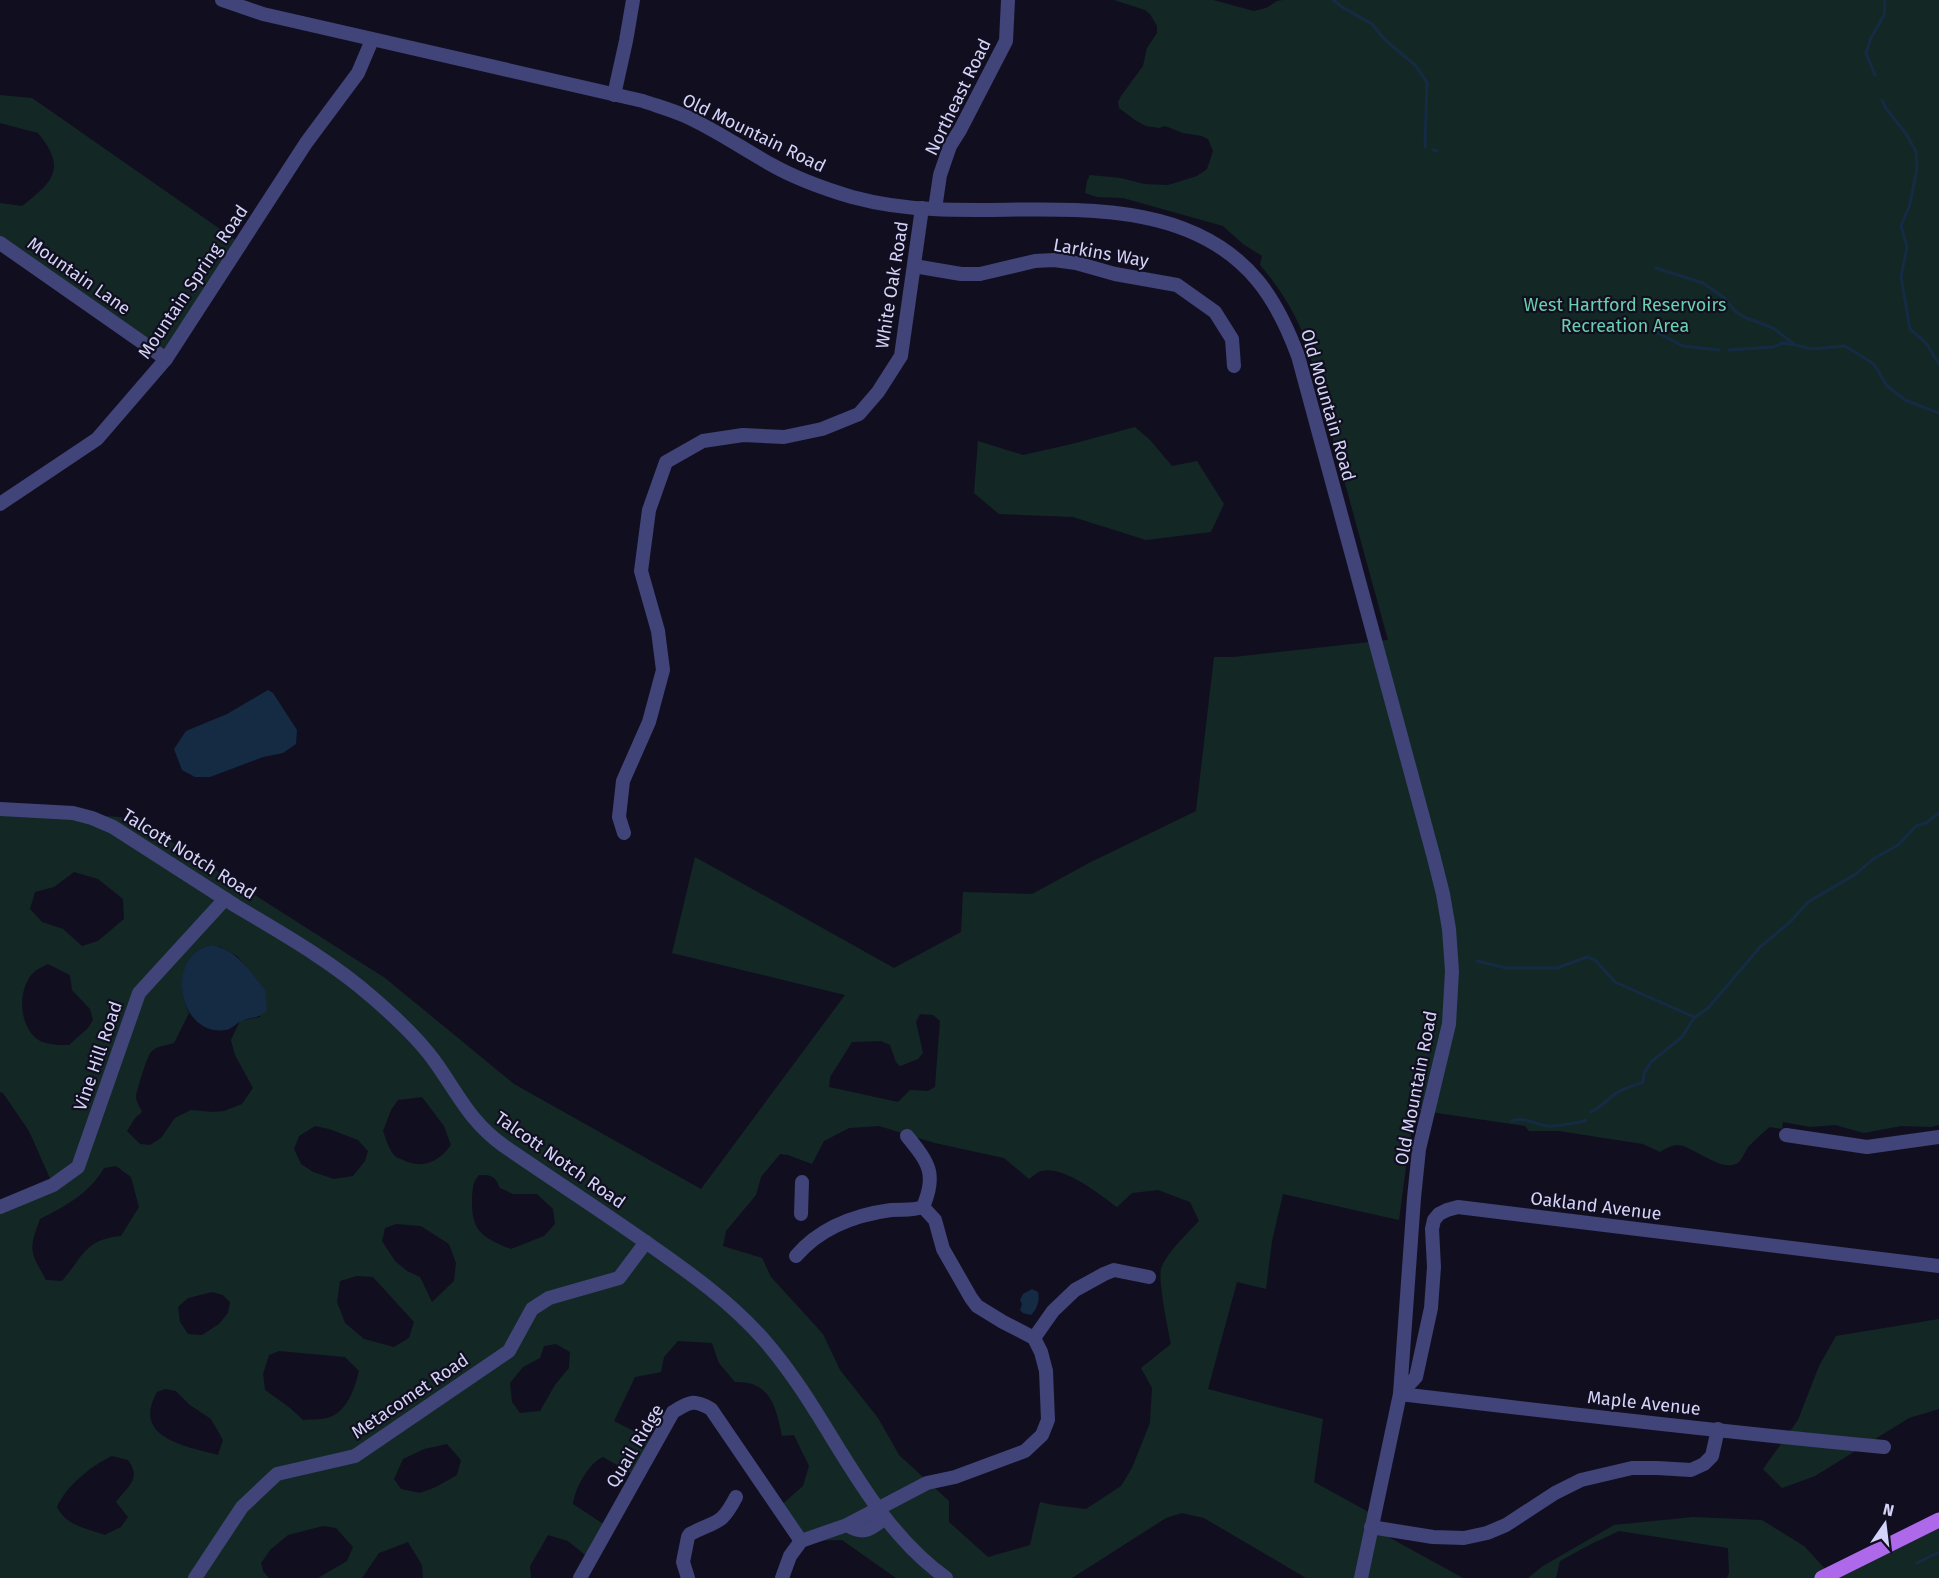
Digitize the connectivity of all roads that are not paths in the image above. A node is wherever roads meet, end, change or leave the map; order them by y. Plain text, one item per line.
1 (222, 0) edge
2 (633, 0) edge
3 (1008, 0) edge
4 (372, 40) junction
5 (614, 95) junction
6 (929, 209) junction
7 (0, 243) edge
8 (914, 266) junction
9 (166, 359) junction
10 (1234, 366) dead end
11 (0, 504) edge
12 (0, 809) edge
13 (624, 833) dead end
14 (225, 899) junction
15 (1786, 1135) dead end
16 (908, 1136) dead end
17 (1939, 1137) edge
18 (802, 1182) dead end
19 (0, 1207) edge
20 (923, 1207) junction
21 (801, 1214) dead end
22 (646, 1242) junction
23 (796, 1256) dead end
24 (1939, 1266) edge
25 (1149, 1277) dead end
26 (1034, 1338) junction
27 (1400, 1394) junction
28 (1718, 1429) junction
29 (1884, 1448) dead end
30 (736, 1497) dead end
31 (881, 1514) junction
32 (1939, 1520) edge
33 (1371, 1527) junction
34 (801, 1541) junction
35 (195, 1578) edge
36 (580, 1578) edge
37 (688, 1578) edge
38 (782, 1578) edge
39 (946, 1578) edge
40 (1360, 1578) edge
41 (1822, 1578) edge

1 - 4 street, Old Mountain Road
2 - 5 street
3 - 6 street, Northeast Road
4 - 5 street, Old Mountain Road
4 - 9 street, Mountain Spring Road
5 - 6 street, Old Mountain Road
6 - 8 street, White Oak Road
6 - 27 street, Old Mountain Road
7 - 9 street, Mountain Lane
8 - 10 street, Larkins Way
8 - 13 street, White Oak Road
9 - 11 street, Mountain Spring Road
12 - 14 street, Talcott Notch Road
14 - 19 street, Vine Hill Road
14 - 22 street, Talcott Notch Road
15 - 17 street
16 - 20 street
18 - 21 street
20 - 23 street
20 - 26 street
22 - 31 street, Talcott Notch Road
22 - 35 street, Metacomet Road
24 - 27 street, Oakland Avenue
25 - 26 street
26 - 31 street
27 - 28 street, Maple Avenue
27 - 33 street, Old Mountain Road
28 - 29 street, Maple Avenue
28 - 33 street
30 - 37 street
31 - 34 street
31 - 39 street, Talcott Notch Road
32 - 41 main road
33 - 40 street, Old Mountain Road
34 - 36 street, Quail Ridge
34 - 38 street

